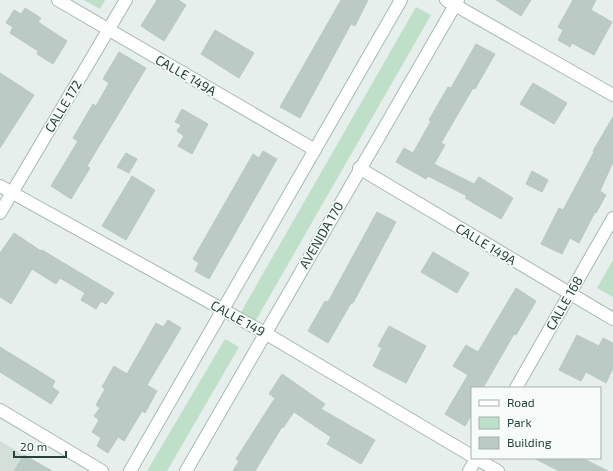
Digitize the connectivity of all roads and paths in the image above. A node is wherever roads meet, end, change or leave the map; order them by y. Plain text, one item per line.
1 (58, 0) edge
2 (126, 0) edge
3 (401, 0) edge
4 (453, 2) edge
5 (108, 30) junction
6 (613, 95) edge
7 (315, 150) junction
8 (360, 168) junction
9 (0, 186) edge
10 (12, 192) junction
11 (0, 213) edge
12 (613, 218) edge
13 (569, 294) junction
14 (223, 310) junction
15 (613, 319) edge
16 (265, 333) junction
17 (517, 387) edge
18 (0, 410) edge
19 (471, 456) edge
20 (475, 459) edge
21 (477, 459) edge
22 (102, 471) edge
23 (130, 471) edge
24 (186, 471) edge
25 (469, 471) edge
26 (498, 471) edge

1 - 5 street, CALLE 149A
2 - 5 street, CALLE 172
3 - 7 street
4 - 6 street
4 - 8 street, AVENIDA 170
5 - 7 street, CALLE 149A
5 - 10 street, CALLE 172
7 - 14 street
8 - 13 street, CALLE 149A
8 - 16 street, AVENIDA 170
9 - 10 street, CALLE 149
10 - 11 street, CALLE 172
10 - 14 street, CALLE 149
12 - 13 street, CALLE 168
13 - 15 street, CALLE 149A
13 - 17 street, CALLE 168
14 - 16 street, CALLE 149
14 - 23 street
16 - 19 street, CALLE 149
16 - 24 street, AVENIDA 170
18 - 22 street
20 - 25 street
21 - 26 street, CALLE 149

